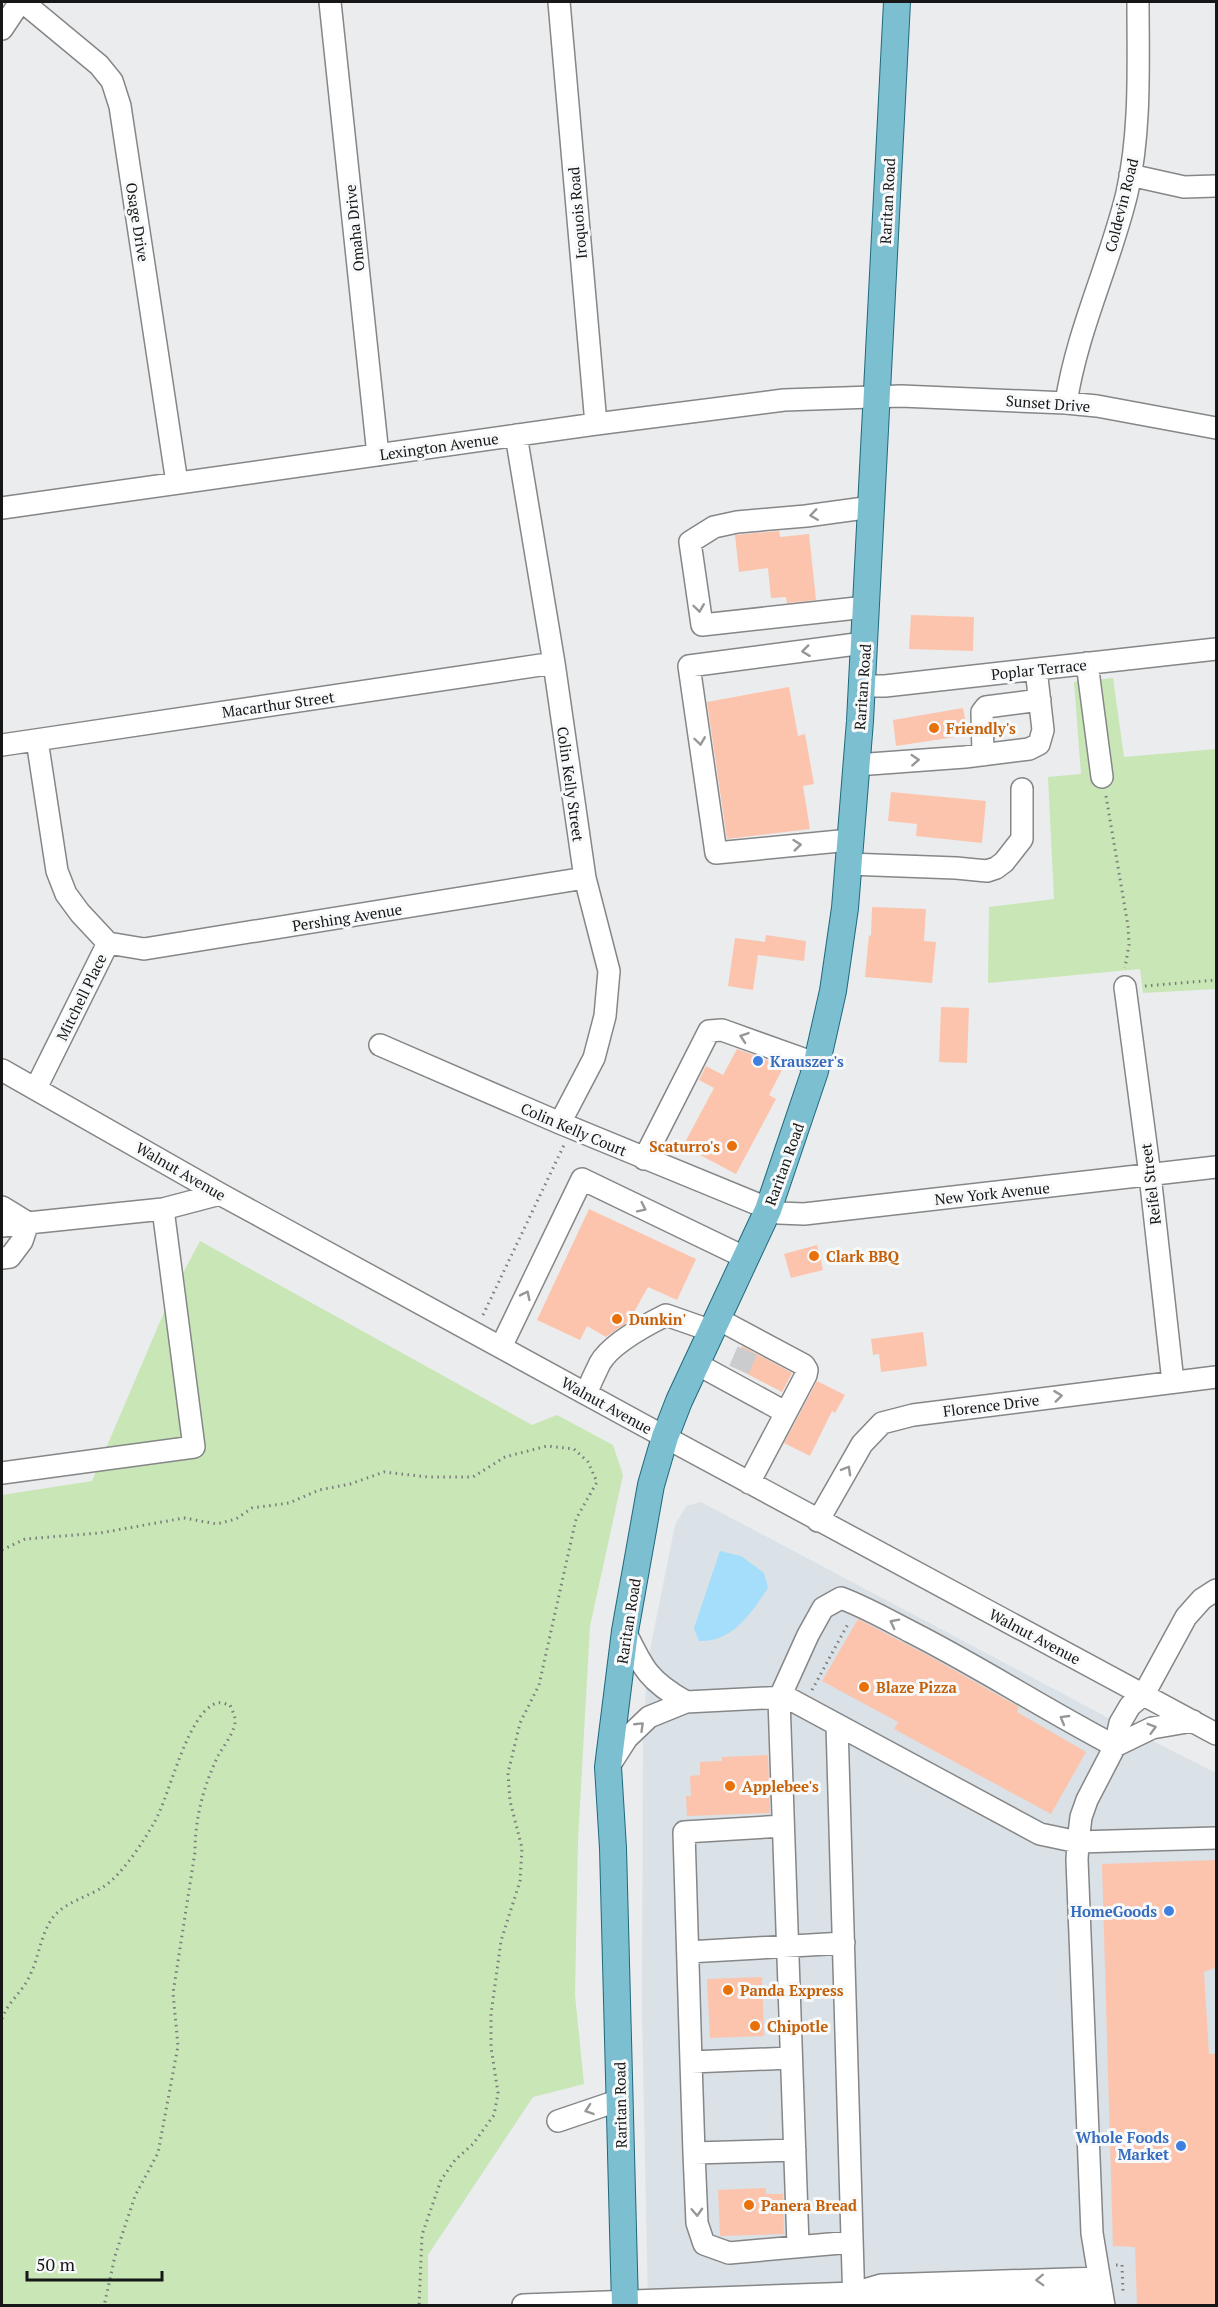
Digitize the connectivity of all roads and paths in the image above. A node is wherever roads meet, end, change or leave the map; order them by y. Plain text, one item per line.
1 (21, 2) edge
2 (330, 2) edge
3 (559, 2) edge
4 (897, 2) edge
5 (1138, 2) edge
6 (2, 29) edge
7 (1130, 175) junction
8 (1216, 186) edge
9 (877, 396) junction
10 (1066, 403) junction
11 (596, 424) junction
12 (1216, 428) edge
13 (516, 435) junction
14 (378, 455) junction
15 (177, 483) junction
16 (872, 507) junction
17 (2, 508) edge
18 (866, 607) junction
19 (864, 643) junction
20 (1216, 649) edge
21 (554, 663) junction
22 (1087, 663) junction
23 (1036, 669) junction
24 (862, 686) junction
25 (1040, 700) junction
26 (37, 740) junction
27 (2, 745) edge
28 (983, 755) junction
29 (856, 765) junction
30 (1102, 777) joint
31 (1022, 789) dead end
32 (849, 852) junction
33 (585, 878) junction
34 (108, 943) junction
35 (1216, 980) edge
36 (1125, 987) junction
37 (380, 1045) dead end
38 (817, 1065) junction
39 (2, 1070) edge
40 (36, 1088) junction
41 (566, 1126) junction
42 (644, 1159) junction
43 (1216, 1167) edge
44 (1150, 1176) junction
45 (220, 1194) junction
46 (2, 1207) edge
47 (163, 1209) junction
48 (768, 1210) junction
49 (28, 1223) junction
50 (2, 1226) edge
51 (2, 1258) edge
52 (746, 1258) junction
53 (715, 1325) junction
54 (475, 1333) junction
55 (501, 1347) junction
56 (697, 1364) junction
57 (1216, 1377) edge
58 (1173, 1382) junction
59 (586, 1394) junction
60 (785, 1412) junction
61 (665, 1437) junction
62 (2, 1473) edge
63 (749, 1483) junction
64 (818, 1521) junction
65 (2, 1551) edge
66 (1216, 1590) edge
67 (858, 1604) junction
68 (625, 1631) junction
69 (812, 1690) dead end
70 (1144, 1694) junction
71 (779, 1699) junction
72 (686, 1702) junction
73 (1193, 1721) junction
74 (837, 1725) junction
75 (1216, 1734) edge
76 (1115, 1746) junction
77 (608, 1767) junction
78 (783, 1826) junction
79 (1216, 1838) edge
80 (1078, 1842) junction
81 (844, 1943) junction
82 (788, 1946) junction
83 (688, 1952) junction
84 (2, 2019) edge
85 (791, 2058) junction
86 (691, 2062) junction
87 (620, 2100) junction
88 (558, 2121) dead end
89 (795, 2150) junction
90 (694, 2153) junction
91 (852, 2242) junction
92 (798, 2245) junction
93 (1101, 2293) edge
94 (854, 2299) edge
95 (625, 2303) edge
96 (523, 2305) edge
97 (104, 2306) edge
98 (419, 2306) edge

1 - 6 street
1 - 15 street, Osage Drive
2 - 14 street, Omaha Drive
3 - 11 street, Iroquois Road
4 - 9 main road, Raritan Road
5 - 7 street, Coldevin Road
7 - 8 street
7 - 10 street, Coldevin Road
9 - 10 street, Sunset Drive
9 - 11 street, Lexington Avenue
9 - 16 main road, Raritan Road
10 - 12 street, Sunset Drive
11 - 13 street, Lexington Avenue
13 - 14 street, Lexington Avenue
13 - 21 street, Colin Kelly Street
14 - 15 street, Lexington Avenue
15 - 17 street, Lexington Avenue
16 - 18 main road, Raritan Road
16 -> 18 street
18 - 19 main road, Raritan Road
19 - 24 main road, Raritan Road
19 -> 32 street
20 - 22 street, Poplar Terrace
21 - 26 street, Macarthur Street
21 - 33 street, Colin Kelly Street
22 - 23 street, Poplar Terrace
22 - 30 street
23 - 24 street, Poplar Terrace
23 - 25 street
24 - 29 main road, Raritan Road
25 - 28 street
25 - 28 street
26 - 27 street, Macarthur Street
26 - 34 street, Mitchell Place
29 -> 28 street
29 - 32 main road, Raritan Road
30 - 36 path
31 - 32 street
32 - 38 main road, Raritan Road
33 - 34 street, Pershing Avenue
33 - 41 street, Colin Kelly Street
34 - 40 street, Mitchell Place
35 - 36 path
36 - 44 street, Reifel Street
37 - 41 street, Colin Kelly Court
38 -> 42 street
38 - 48 main road, Raritan Road
39 - 40 street, Walnut Avenue
40 - 45 street, Walnut Avenue
41 - 42 street, Colin Kelly Court
41 - 54 path
42 - 48 street, Colin Kelly Court
43 - 44 street, New York Avenue
44 - 48 street, New York Avenue
44 - 58 street, Reifel Street
45 - 47 street
45 - 54 street, Walnut Avenue
46 - 49 street
47 - 49 street
47 - 62 street
48 - 52 main road, Raritan Road
49 - 50 street
49 - 51 street
52 - 53 main road, Raritan Road
55 -> 52 street
53 - 56 main road, Raritan Road
53 - 59 street
53 - 60 street
54 - 55 street, Walnut Avenue
55 - 59 street, Walnut Avenue
56 - 60 street
56 - 61 main road, Raritan Road
57 - 58 street, Florence Drive
64 -> 58 street, Florence Drive
59 - 61 street, Walnut Avenue
60 - 63 street
61 - 63 street, Walnut Avenue
61 - 68 main road, Raritan Road
63 - 64 street, Walnut Avenue
64 - 70 street, Walnut Avenue
65 - 98 path
66 - 70 street
67 - 69 path
67 - 71 street
76 -> 67 street
68 - 72 street
68 - 77 main road, Raritan Road
70 - 73 street, Walnut Avenue
70 - 76 street
71 - 72 street
71 - 74 street
71 - 78 street
77 -> 72 street
73 - 75 street, Walnut Avenue
76 -> 73 street
74 - 80 street
74 - 81 street
76 - 80 street
77 - 87 main road, Raritan Road
78 - 82 street
78 - 83 street
79 - 80 street
80 - 93 street
81 - 82 street
81 - 91 street
82 - 83 street
82 - 85 street
83 - 86 street
84 - 97 path
85 - 86 street
85 - 89 street
86 - 90 street
87 -> 88 street
87 - 95 main road, Raritan Road
89 - 90 street
89 - 92 street
90 -> 92 street
91 - 92 street
91 - 94 street
93 - 94 street
94 - 95 street
95 - 96 street

